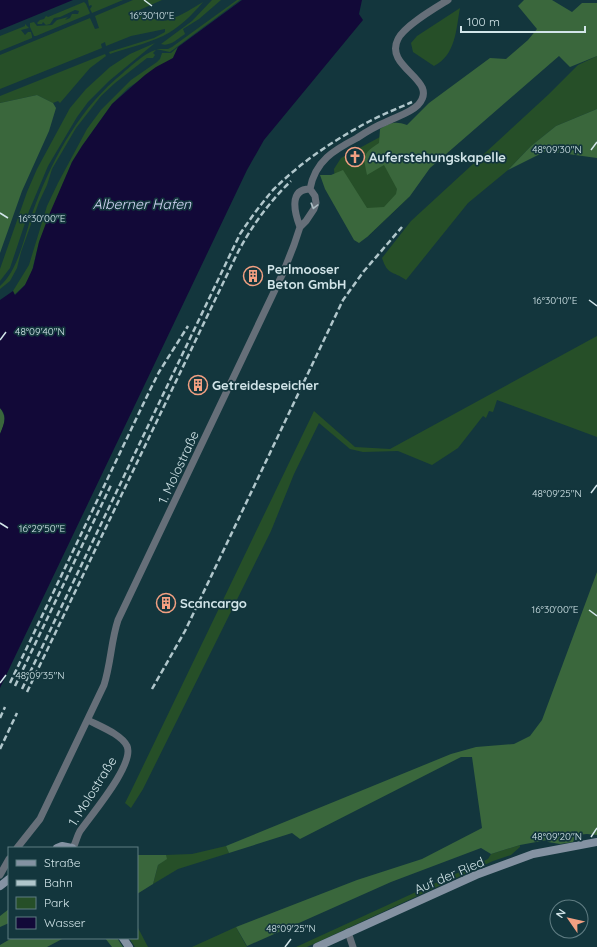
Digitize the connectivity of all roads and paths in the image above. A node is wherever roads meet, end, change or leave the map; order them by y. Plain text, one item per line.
1 (448, 0) edge
2 (310, 189) junction
3 (300, 227) junction
4 (88, 720) junction
5 (597, 842) edge
6 (18, 847) edge
7 (73, 847) edge
8 (8, 861) edge
9 (0, 875) edge
10 (8, 880) edge
11 (0, 886) edge
12 (348, 932) junction
13 (317, 947) edge
14 (353, 947) edge

1 - 2 street
2 -> 3 street, 1. Molostraße
2 - 3 street
3 - 4 street, 1. Molostraße
4 - 6 street, 1. Molostraße
4 - 7 street, 1. Molostraße
5 - 12 main road, Auf der Ried
8 - 9 street
10 - 11 main road
12 - 13 main road, Auf der Ried
12 - 14 street

